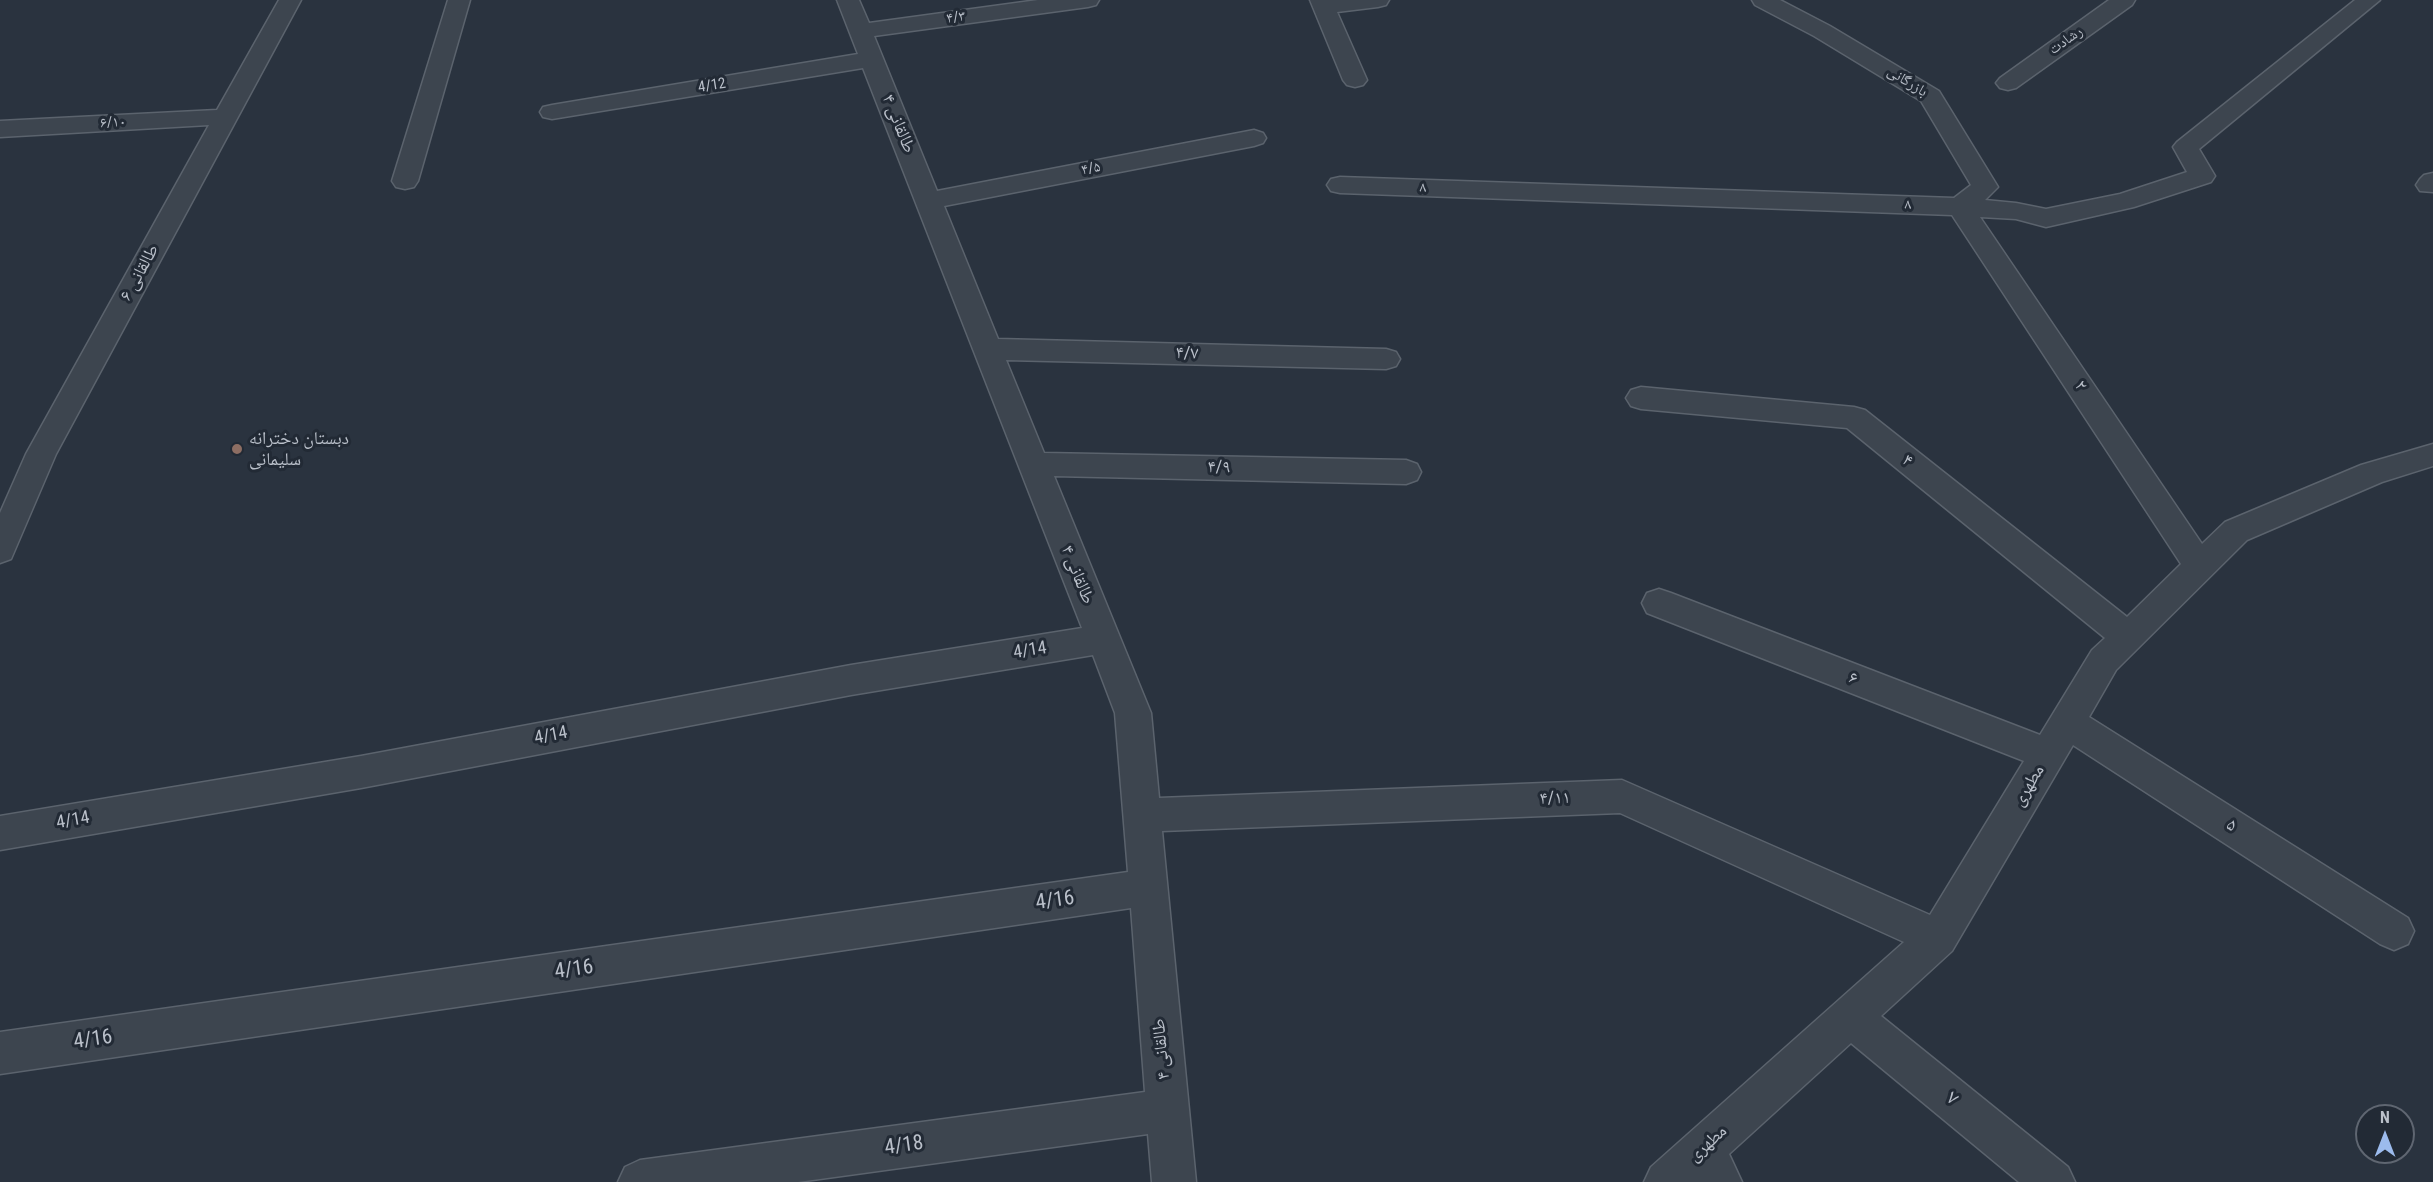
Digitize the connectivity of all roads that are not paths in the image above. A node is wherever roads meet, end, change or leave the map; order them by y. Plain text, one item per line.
1 (290, 0) edge
2 (459, 0) edge
3 (848, 0) edge
4 (1088, 0) edge
5 (1378, 0) edge
6 (1763, 0) edge
7 (2124, 0) edge
8 (2369, 0) edge
9 (1322, 3) edge
10 (866, 45) junction
11 (1354, 80) dead end
12 (2008, 83) dead end
13 (552, 112) dead end
14 (226, 117) junction
15 (0, 129) edge
16 (1254, 138) dead end
17 (405, 181) dead end
18 (1340, 185) dead end
19 (928, 201) junction
20 (1960, 207) junction
21 (987, 348) junction
22 (1386, 359) dead end
23 (1641, 398) dead end
24 (41, 454) junction
25 (2433, 455) edge
26 (1033, 464) junction
27 (1406, 471) dead end
28 (0, 497) edge
29 (0, 550) edge
30 (2200, 566) junction
31 (1659, 603) dead end
32 (2128, 637) junction
33 (1103, 639) junction
34 (2067, 722) junction
35 (2048, 754) junction
36 (1142, 815) junction
37 (0, 833) edge
38 (1148, 888) junction
39 (2394, 931) dead end
40 (1938, 938) junction
41 (1851, 1017) junction
42 (0, 1053) edge
43 (1168, 1110) junction
44 (1711, 1165) edge
45 (640, 1182) edge
46 (1174, 1182) edge
47 (1666, 1182) edge
48 (2053, 1182) edge

1 - 14 street, طالقانی ۶
2 - 17 street
3 - 10 street, طالقانی ۴
4 - 10 street, ۴/۳
5 - 9 street
6 - 20 street, بازرگانی
7 - 12 street, رشادت
8 - 20 street, ۸
9 - 11 street
10 - 13 street, 4/12
10 - 19 street, طالقانی ۴
14 - 15 street, ۶/۱۰
14 - 24 street, طالقانی ۶
16 - 19 street, ۴/۵
18 - 20 street, ۸
19 - 21 street, طالقانی ۴
20 - 30 street, ۲
21 - 22 street, ۴/۷
21 - 26 street, طالقانی ۴
23 - 32 street, ۴
24 - 28 street
24 - 29 street, طالقانی ۶
25 - 30 street, مطهری
26 - 27 street, ۴/۹
26 - 33 street, طالقانی ۴
30 - 32 street, مطهری
31 - 35 street, ۶
32 - 34 street, مطهری
33 - 36 street, طالقانی ۴
33 - 37 street, 4/14
34 - 35 street, مطهری
34 - 39 street, ۵
35 - 40 street, مطهری
36 - 38 street, طالقانی ۴
36 - 40 street, ۴/۱۱
38 - 42 street, 4/16
38 - 43 street, طالقانی ۴
40 - 41 street, مطهری
41 - 44 street, مطهری
41 - 48 street, ۷
43 - 45 street, 4/18
43 - 46 street, طالقانی ۴
44 - 47 street, مطهری

